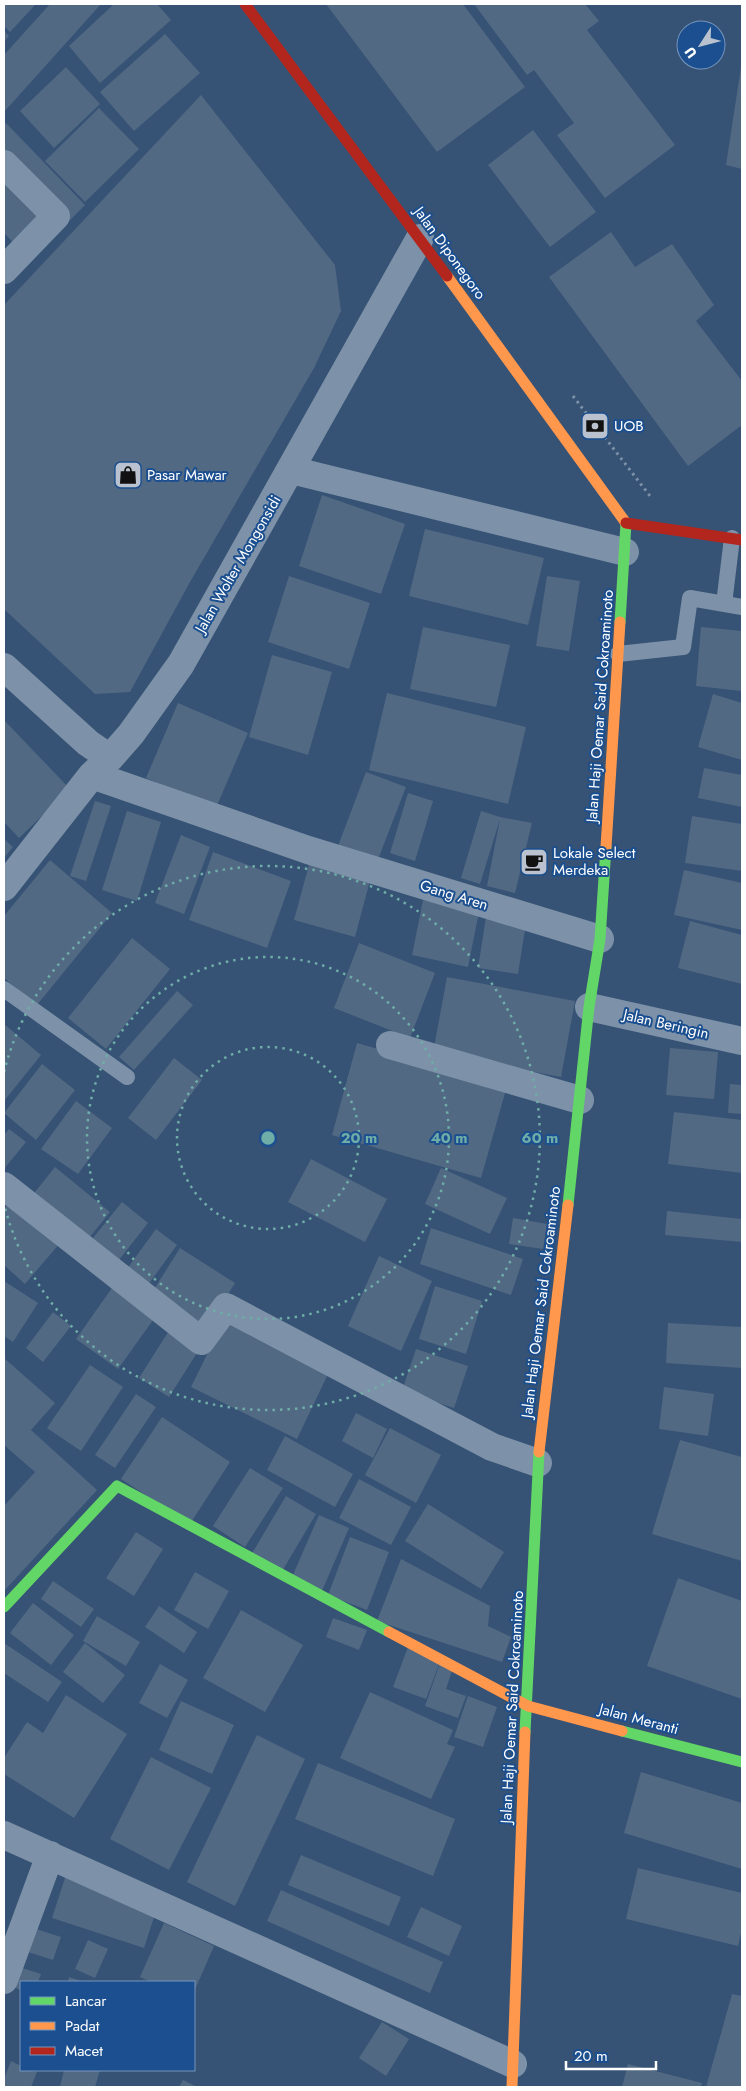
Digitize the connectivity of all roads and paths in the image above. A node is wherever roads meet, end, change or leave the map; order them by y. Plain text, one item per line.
1 (245, 4) edge
2 (4, 164) edge
3 (420, 238) junction
4 (4, 270) edge
5 (568, 390) dead end
6 (291, 470) junction
7 (653, 500) dead end
8 (626, 523) junction
9 (737, 539) edge
10 (625, 552) junction
11 (724, 604) junction
12 (742, 607) edge
13 (618, 654) junction
14 (4, 667) edge
15 (101, 767) junction
16 (4, 887) edge
17 (600, 939) junction
18 (4, 989) edge
19 (589, 1007) junction
20 (742, 1042) edge
21 (390, 1045) dead end
22 (127, 1078) dead end
23 (580, 1100) junction
24 (4, 1186) edge
25 (538, 1463) junction
26 (4, 1607) edge
27 (528, 1706) junction
28 (742, 1762) edge
29 (4, 1835) edge
30 (50, 1855) junction
31 (4, 1980) edge
32 (513, 2076) edge

1 - 3 street, Jalan Diponegoro
2 - 4 street
3 - 6 street, Jalan Wolter Mongonsidi
3 - 8 street, Jalan Diponegoro
5 - 7 path
6 - 10 street
6 - 15 street, Jalan Wolter Mongonsidi
8 - 9 street
8 - 10 street, Jalan Haji Oemar Said Cokroaminoto
9 - 11 lane
10 - 13 street, Jalan Haji Oemar Said Cokroaminoto
11 - 12 lane
11 - 13 lane
13 - 17 street, Jalan Haji Oemar Said Cokroaminoto
14 - 15 street
15 - 16 street, Jalan Wolter Mongonsidi
15 - 17 street, Gang Aren
17 - 19 street, Jalan Haji Oemar Said Cokroaminoto
18 - 22 lane
19 - 20 street, Jalan Beringin
19 - 23 street, Jalan Haji Oemar Said Cokroaminoto
21 - 23 street
23 - 25 street, Jalan Haji Oemar Said Cokroaminoto
24 - 25 street
25 - 27 street, Jalan Haji Oemar Said Cokroaminoto
26 - 27 street, Jalan Meranti
27 - 28 street, Jalan Meranti
27 - 32 street, Jalan Haji Oemar Said Cokroaminoto
29 - 30 street
30 - 31 street
30 - 32 street

